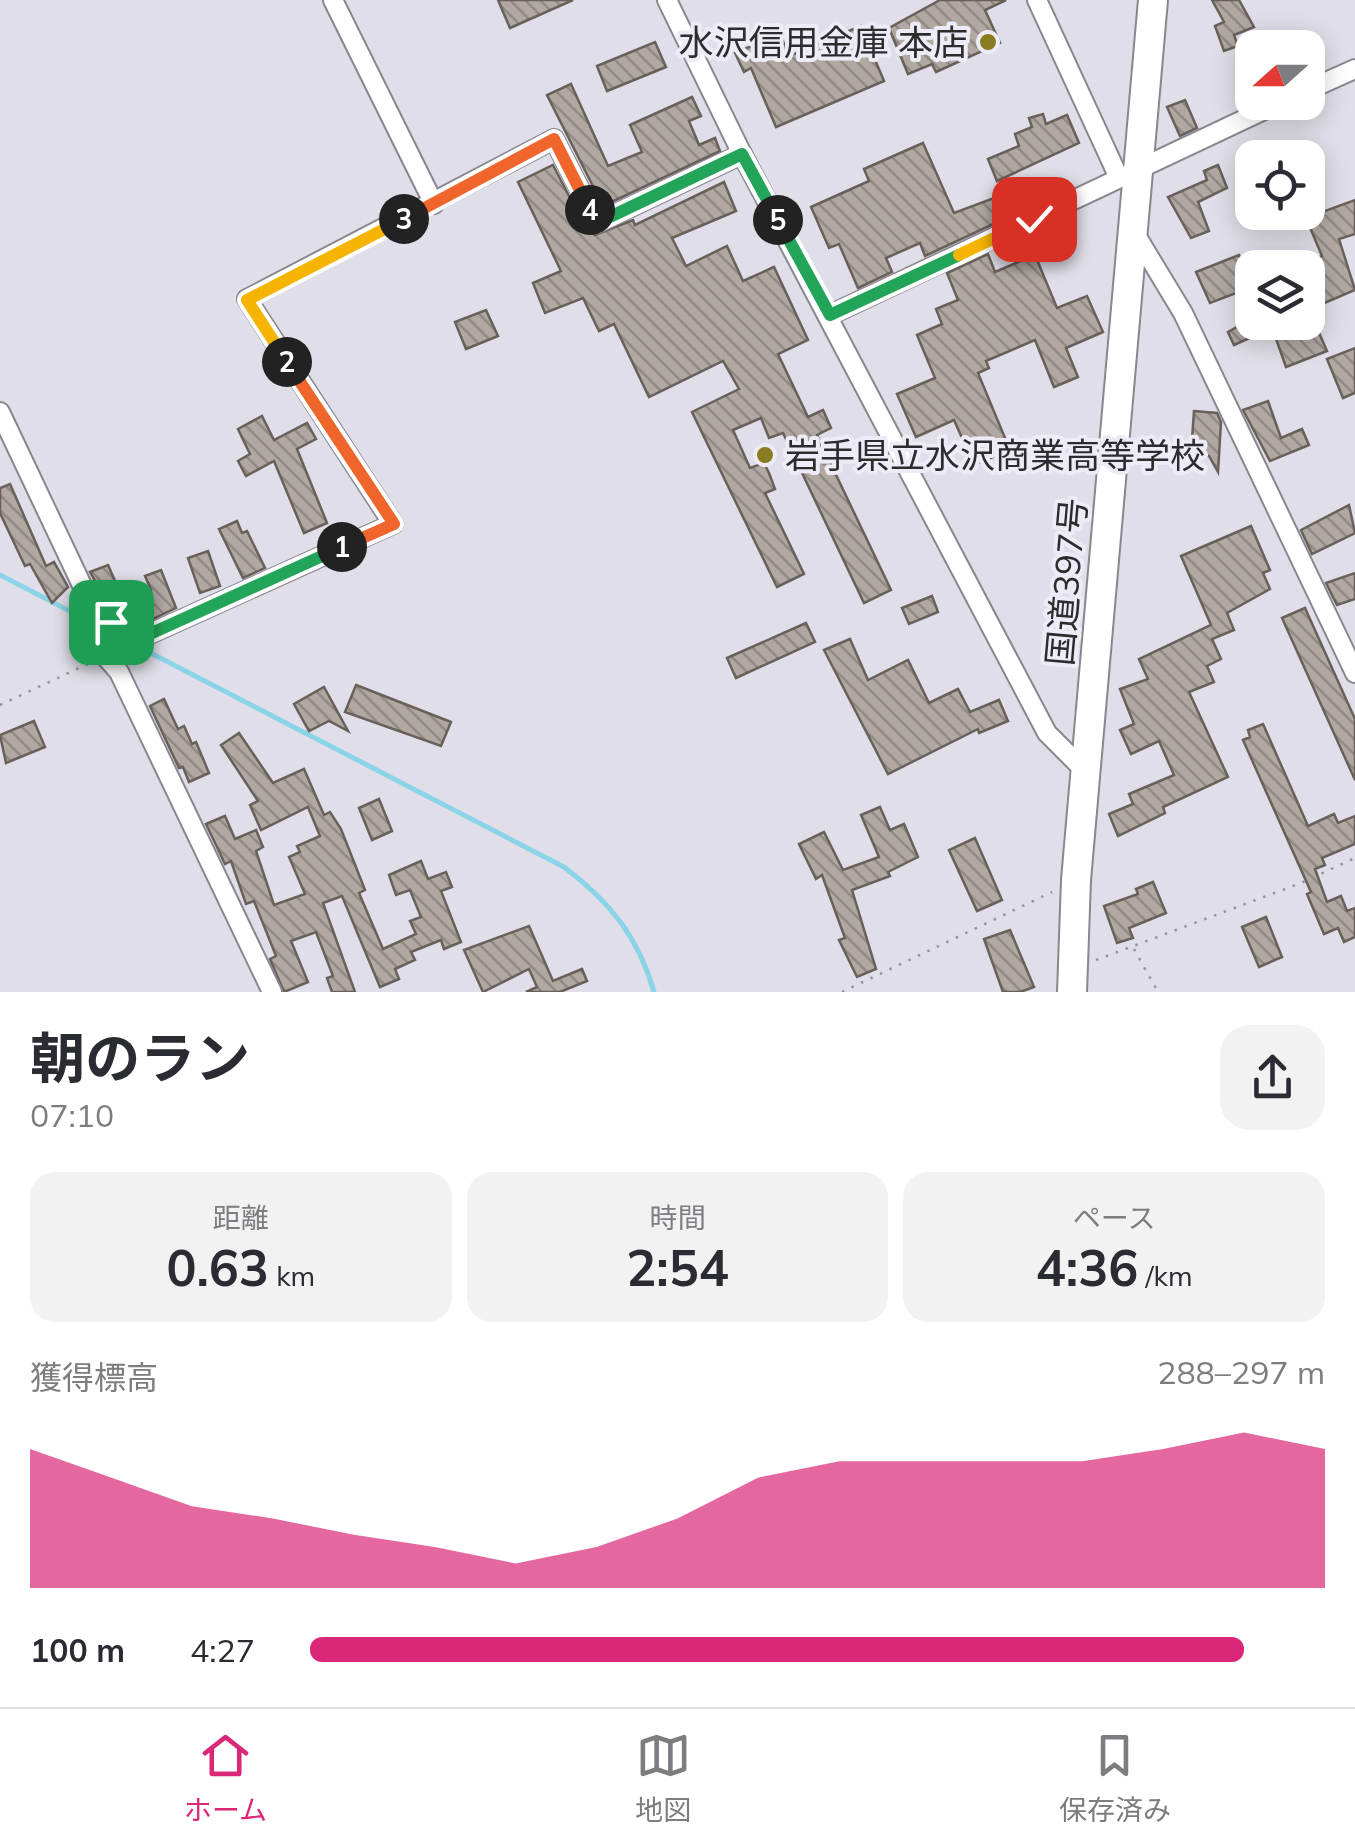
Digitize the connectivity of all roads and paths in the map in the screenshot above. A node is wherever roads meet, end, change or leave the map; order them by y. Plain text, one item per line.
1 (333, 0) edge
2 (668, 0) edge
3 (1037, 0) edge
4 (1154, 0) edge
5 (1355, 69) edge
6 (1325, 82) edge
7 (1242, 120) edge
8 (742, 154) junction
9 (1130, 172) junction
10 (434, 204) junction
11 (1133, 230) junction
12 (830, 315) junction
13 (0, 412) edge
14 (111, 638) junction
15 (1355, 673) edge
16 (0, 706) edge
17 (1087, 773) junction
18 (1355, 858) edge
19 (1076, 880) junction
20 (1134, 948) junction
21 (1073, 979) edge
22 (272, 992) edge
23 (842, 992) edge
24 (1158, 992) edge

1 - 10 street
2 - 8 street
3 - 9 street
4 - 9 highway, 国道397号
5 - 6 street
7 - 9 street
8 - 10 street
8 - 12 street
9 - 11 highway, 国道397号
9 - 12 street
10 - 14 street
11 - 15 street
11 - 17 highway, 国道397号
12 - 17 street
13 - 14 street
14 - 16 path
14 - 22 street
17 - 19 highway, 国道397号
18 - 20 path
19 - 21 highway, 国道397号
19 - 23 path
20 - 21 path
20 - 24 path

